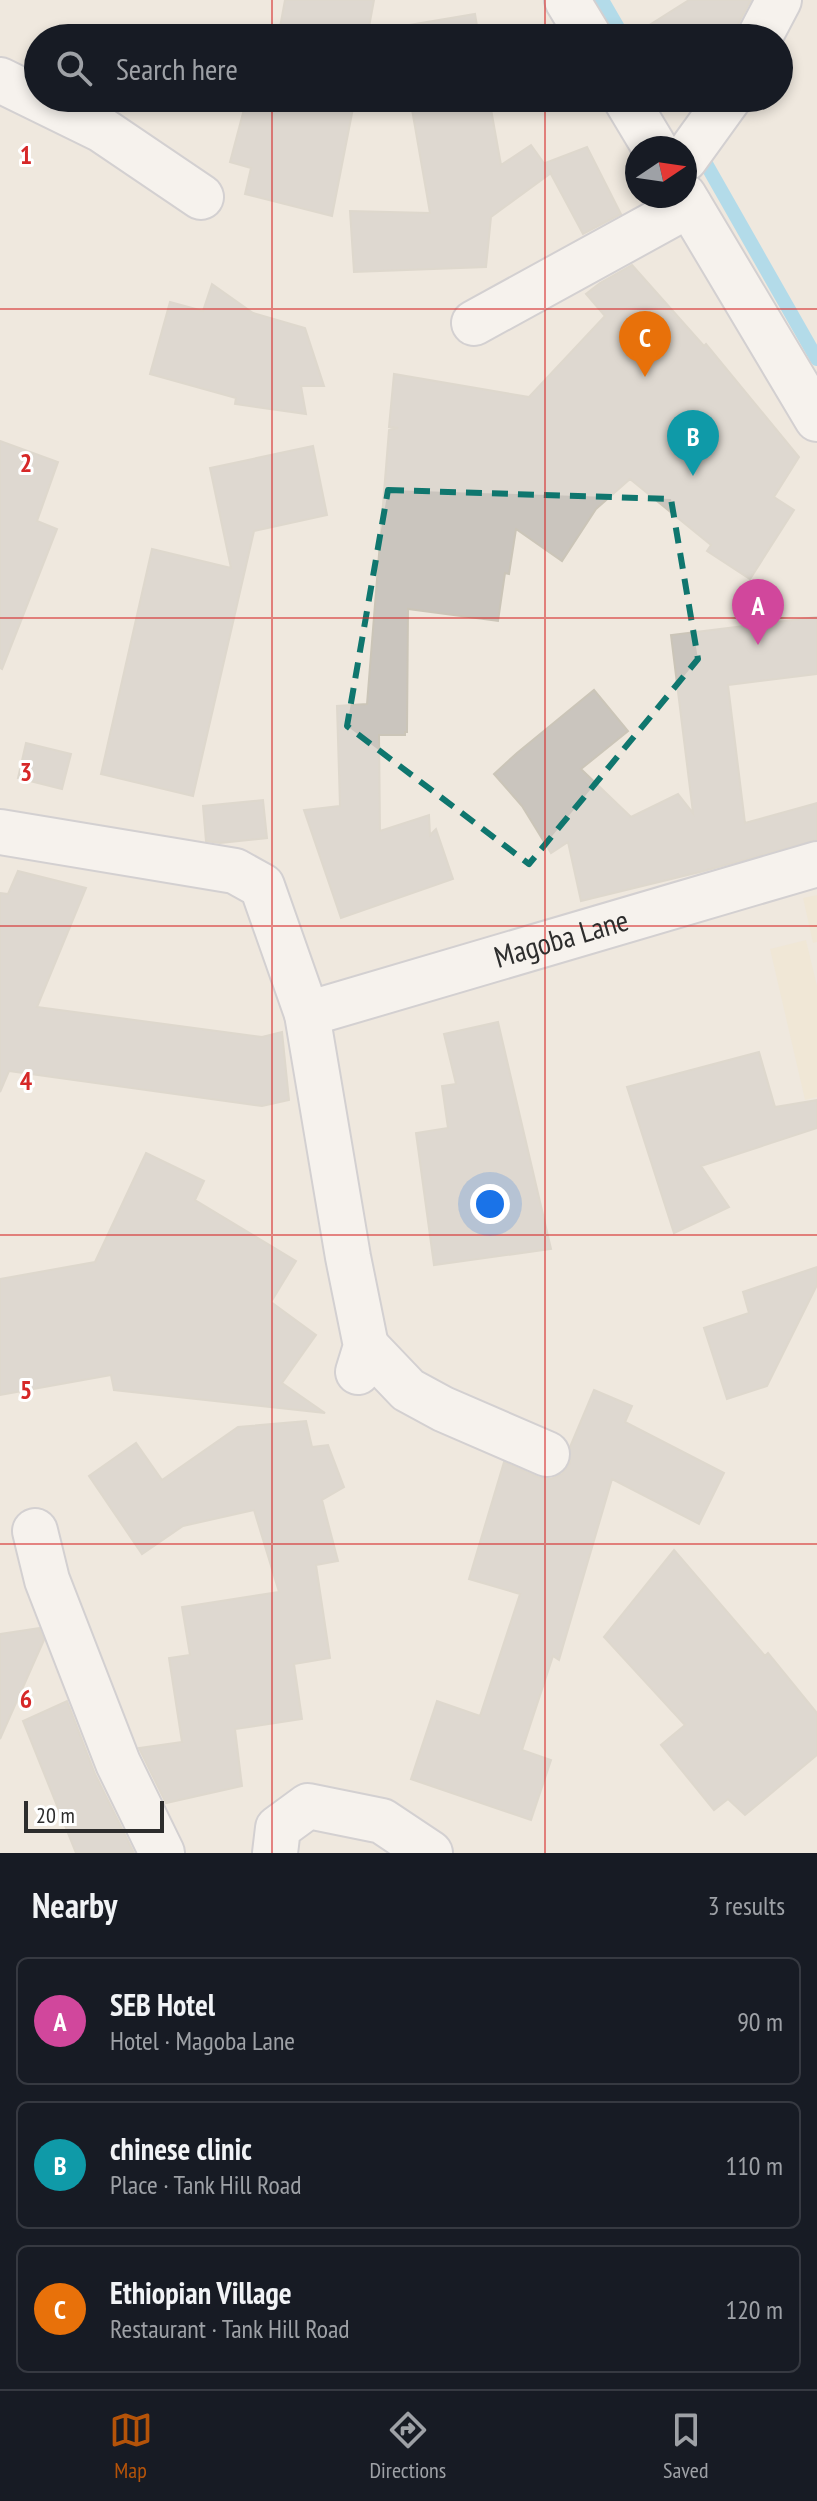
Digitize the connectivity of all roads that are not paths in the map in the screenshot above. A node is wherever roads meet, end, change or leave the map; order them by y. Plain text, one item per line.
1 (567, 0) edge
2 (779, 0) edge
3 (582, 24) edge
4 (766, 24) edge
5 (0, 80) edge
6 (24, 92) edge
7 (65, 112) edge
8 (633, 112) edge
9 (719, 112) edge
10 (648, 136) edge
11 (697, 142) edge
12 (201, 197) dead end
13 (672, 208) edge
14 (691, 208) edge
15 (474, 323) dead end
16 (817, 419) edge
17 (0, 832) edge
18 (817, 864) edge
19 (307, 1014) junction
20 (547, 1454) dead end
21 (35, 1531) dead end
22 (162, 1853) edge
23 (275, 1853) edge
24 (430, 1853) edge

1 - 3 street
2 - 4 street
5 - 6 street
7 - 12 street
8 - 10 street
9 - 11 street
13 - 15 street
14 - 16 street
17 - 19 street
18 - 19 street, Magoba Lane
19 - 20 street
21 - 22 street
23 - 24 street

